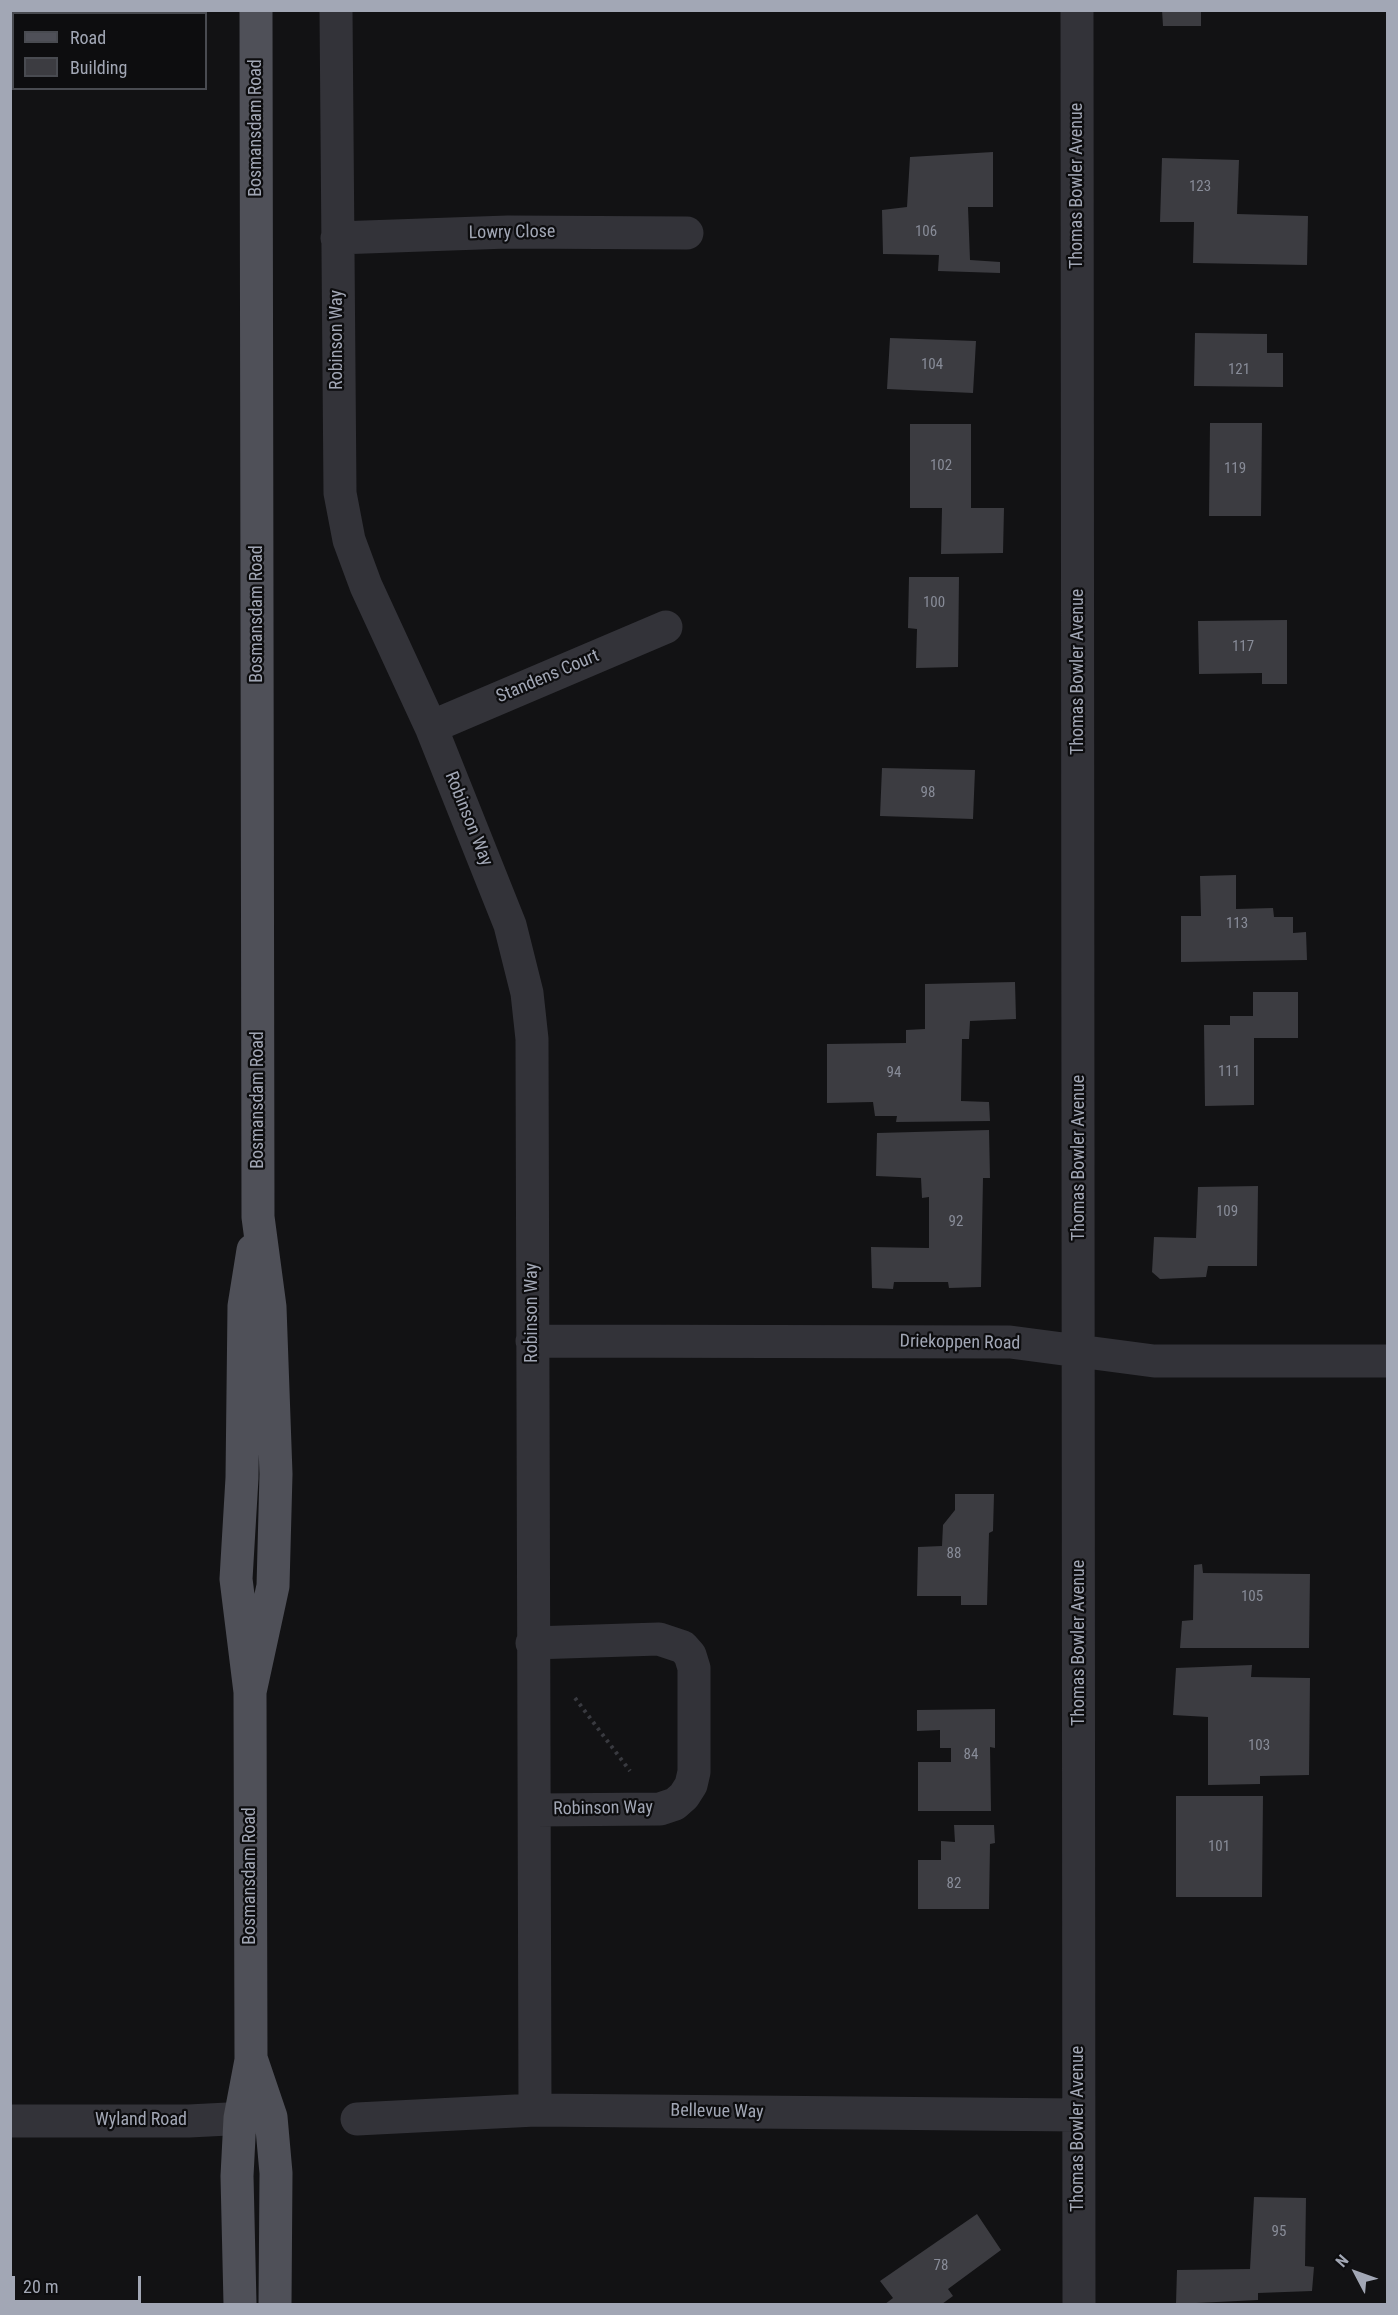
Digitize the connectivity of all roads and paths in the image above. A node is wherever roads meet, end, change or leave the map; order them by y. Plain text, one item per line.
1 (256, 10) edge
2 (336, 10) edge
3 (1077, 10) edge
4 (687, 233) dead end
5 (337, 238) junction
6 (666, 627) dead end
7 (431, 727) junction
8 (532, 1341) junction
9 (1079, 1351) junction
10 (1388, 1361) edge
11 (532, 1643) junction
12 (568, 1689) dead end
13 (660, 1809) junction
14 (535, 1810) junction
15 (535, 2110) junction
16 (1078, 2115) junction
17 (256, 2117) junction
18 (357, 2119) dead end
19 (10, 2121) edge
20 (240, 2304) edge
21 (275, 2304) edge
22 (1079, 2304) edge

1 - 17 main road, Bosmansdam Road
2 - 5 street, Robinson Way
3 - 9 street, Thomas Bowler Avenue
4 - 5 street, Lowry Close
5 - 7 street, Robinson Way
6 - 7 street, Standens Court
7 - 8 street, Robinson Way
8 - 9 street, Driekoppen Road
8 - 11 street, Robinson Way
9 - 10 street, Driekoppen Road
9 - 16 street, Thomas Bowler Avenue
11 - 13 street, Robinson Way
11 - 14 street, Robinson Way
12 - 13 path
13 - 14 street, Robinson Way
14 - 15 street, Robinson Way
15 - 16 street, Bellevue Way
15 - 18 street, Bellevue Way
16 - 22 street, Thomas Bowler Avenue
17 - 19 street, Wyland Road
17 - 20 main road, Bosmansdam Road
17 - 21 main road, Bosmansdam Road

